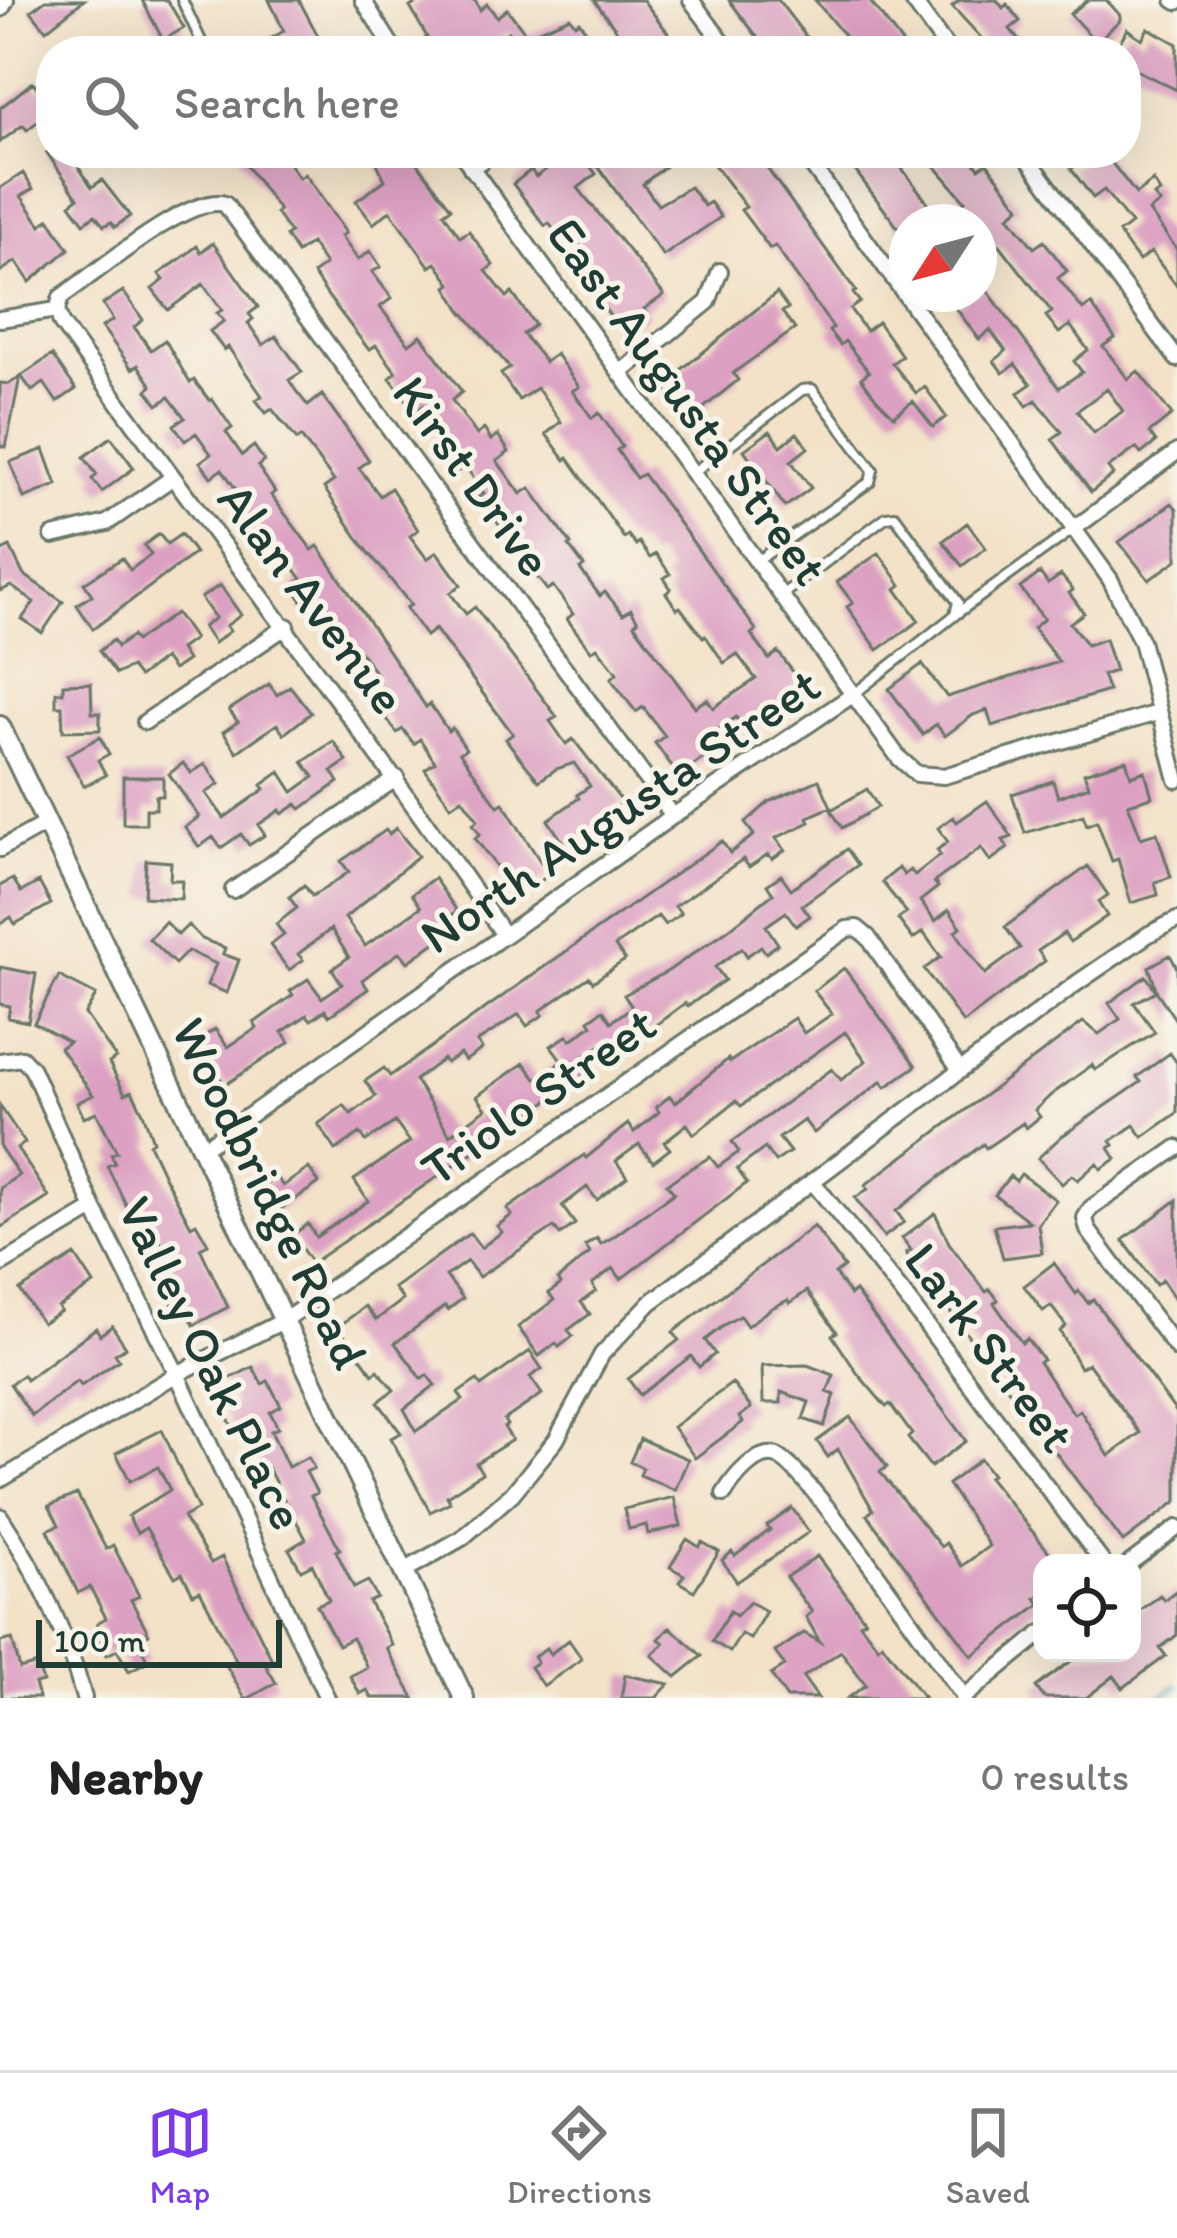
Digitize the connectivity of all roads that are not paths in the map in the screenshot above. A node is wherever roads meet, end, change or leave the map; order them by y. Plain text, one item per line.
1 (182, 0) edge
2 (363, 0) edge
3 (691, 0) edge
4 (912, 0) edge
5 (200, 36) edge
6 (386, 36) edge
7 (718, 36) edge
8 (939, 36) edge
9 (471, 168) edge
10 (814, 168) edge
11 (1035, 168) edge
12 (720, 271) dead end
13 (57, 310) junction
14 (0, 319) edge
15 (1177, 359) edge
16 (620, 373) junction
17 (1177, 452) edge
18 (693, 473) junction
19 (172, 478) junction
20 (1075, 528) junction
21 (53, 536) dead end
22 (757, 561) junction
23 (782, 596) junction
24 (955, 615) junction
25 (287, 626) junction
26 (854, 694) junction
27 (1157, 712) junction
28 (145, 722) dead end
29 (0, 726) edge
30 (398, 778) junction
31 (1177, 780) edge
32 (673, 816) junction
33 (47, 823) junction
34 (0, 849) edge
35 (233, 890) dead end
36 (1177, 920) edge
37 (504, 934) junction
38 (0, 1060) edge
39 (959, 1069) junction
40 (1177, 1148) edge
41 (202, 1149) junction
42 (812, 1180) junction
43 (94, 1209) junction
44 (0, 1265) edge
45 (285, 1320) junction
46 (1177, 1349) edge
47 (177, 1374) junction
48 (0, 1480) edge
49 (724, 1494) dead end
50 (0, 1516) edge
51 (1177, 1528) edge
52 (1096, 1554) edge
53 (1141, 1555) edge
54 (404, 1570) junction
55 (1033, 1640) edge
56 (84, 1698) edge
57 (327, 1698) edge
58 (464, 1698) edge
59 (963, 1698) edge

1 - 5 lane
2 - 6 street
3 - 7 street
4 - 8 street
9 - 16 street, East Augusta Street
10 - 20 street
11 - 15 street
12 - 16 street
13 - 14 street
13 - 19 street, Alan Avenue
13 - 32 street, Kirst Drive
16 - 18 street, East Augusta Street
17 - 20 street
18 - 22 street, East Augusta Street
18 - 22 lane
19 - 21 street
19 - 25 street, Alan Avenue
20 - 24 lane
20 - 27 street
22 - 23 street, East Augusta Street
23 - 24 lane
23 - 26 street, East Augusta Street
24 - 26 lane
25 - 28 street
25 - 30 street, Alan Avenue
26 - 27 street, North Augusta Street
26 - 32 street, North Augusta Street
27 - 31 street
29 - 33 street, Woodbridge Road
30 - 35 street
30 - 37 street, Alan Avenue
32 - 37 street, North Augusta Street
33 - 34 street
33 - 41 street, Woodbridge Road
36 - 39 street
37 - 41 street, North Augusta Street
38 - 43 street, Valley Oak Place
39 - 42 street
39 - 45 street, Triolo Street
40 - 46 street
41 - 45 street, Woodbridge Road
42 - 52 street, Lark Street
42 - 54 street
43 - 44 street
43 - 47 street, Valley Oak Place
45 - 47 street, Triolo Street
45 - 54 street, Woodbridge Road
47 - 48 street, Triolo Street
47 - 57 street, Valley Oak Place
49 - 59 street
50 - 56 street
51 - 53 street
54 - 58 street, Woodbridge Road
55 - 59 street

